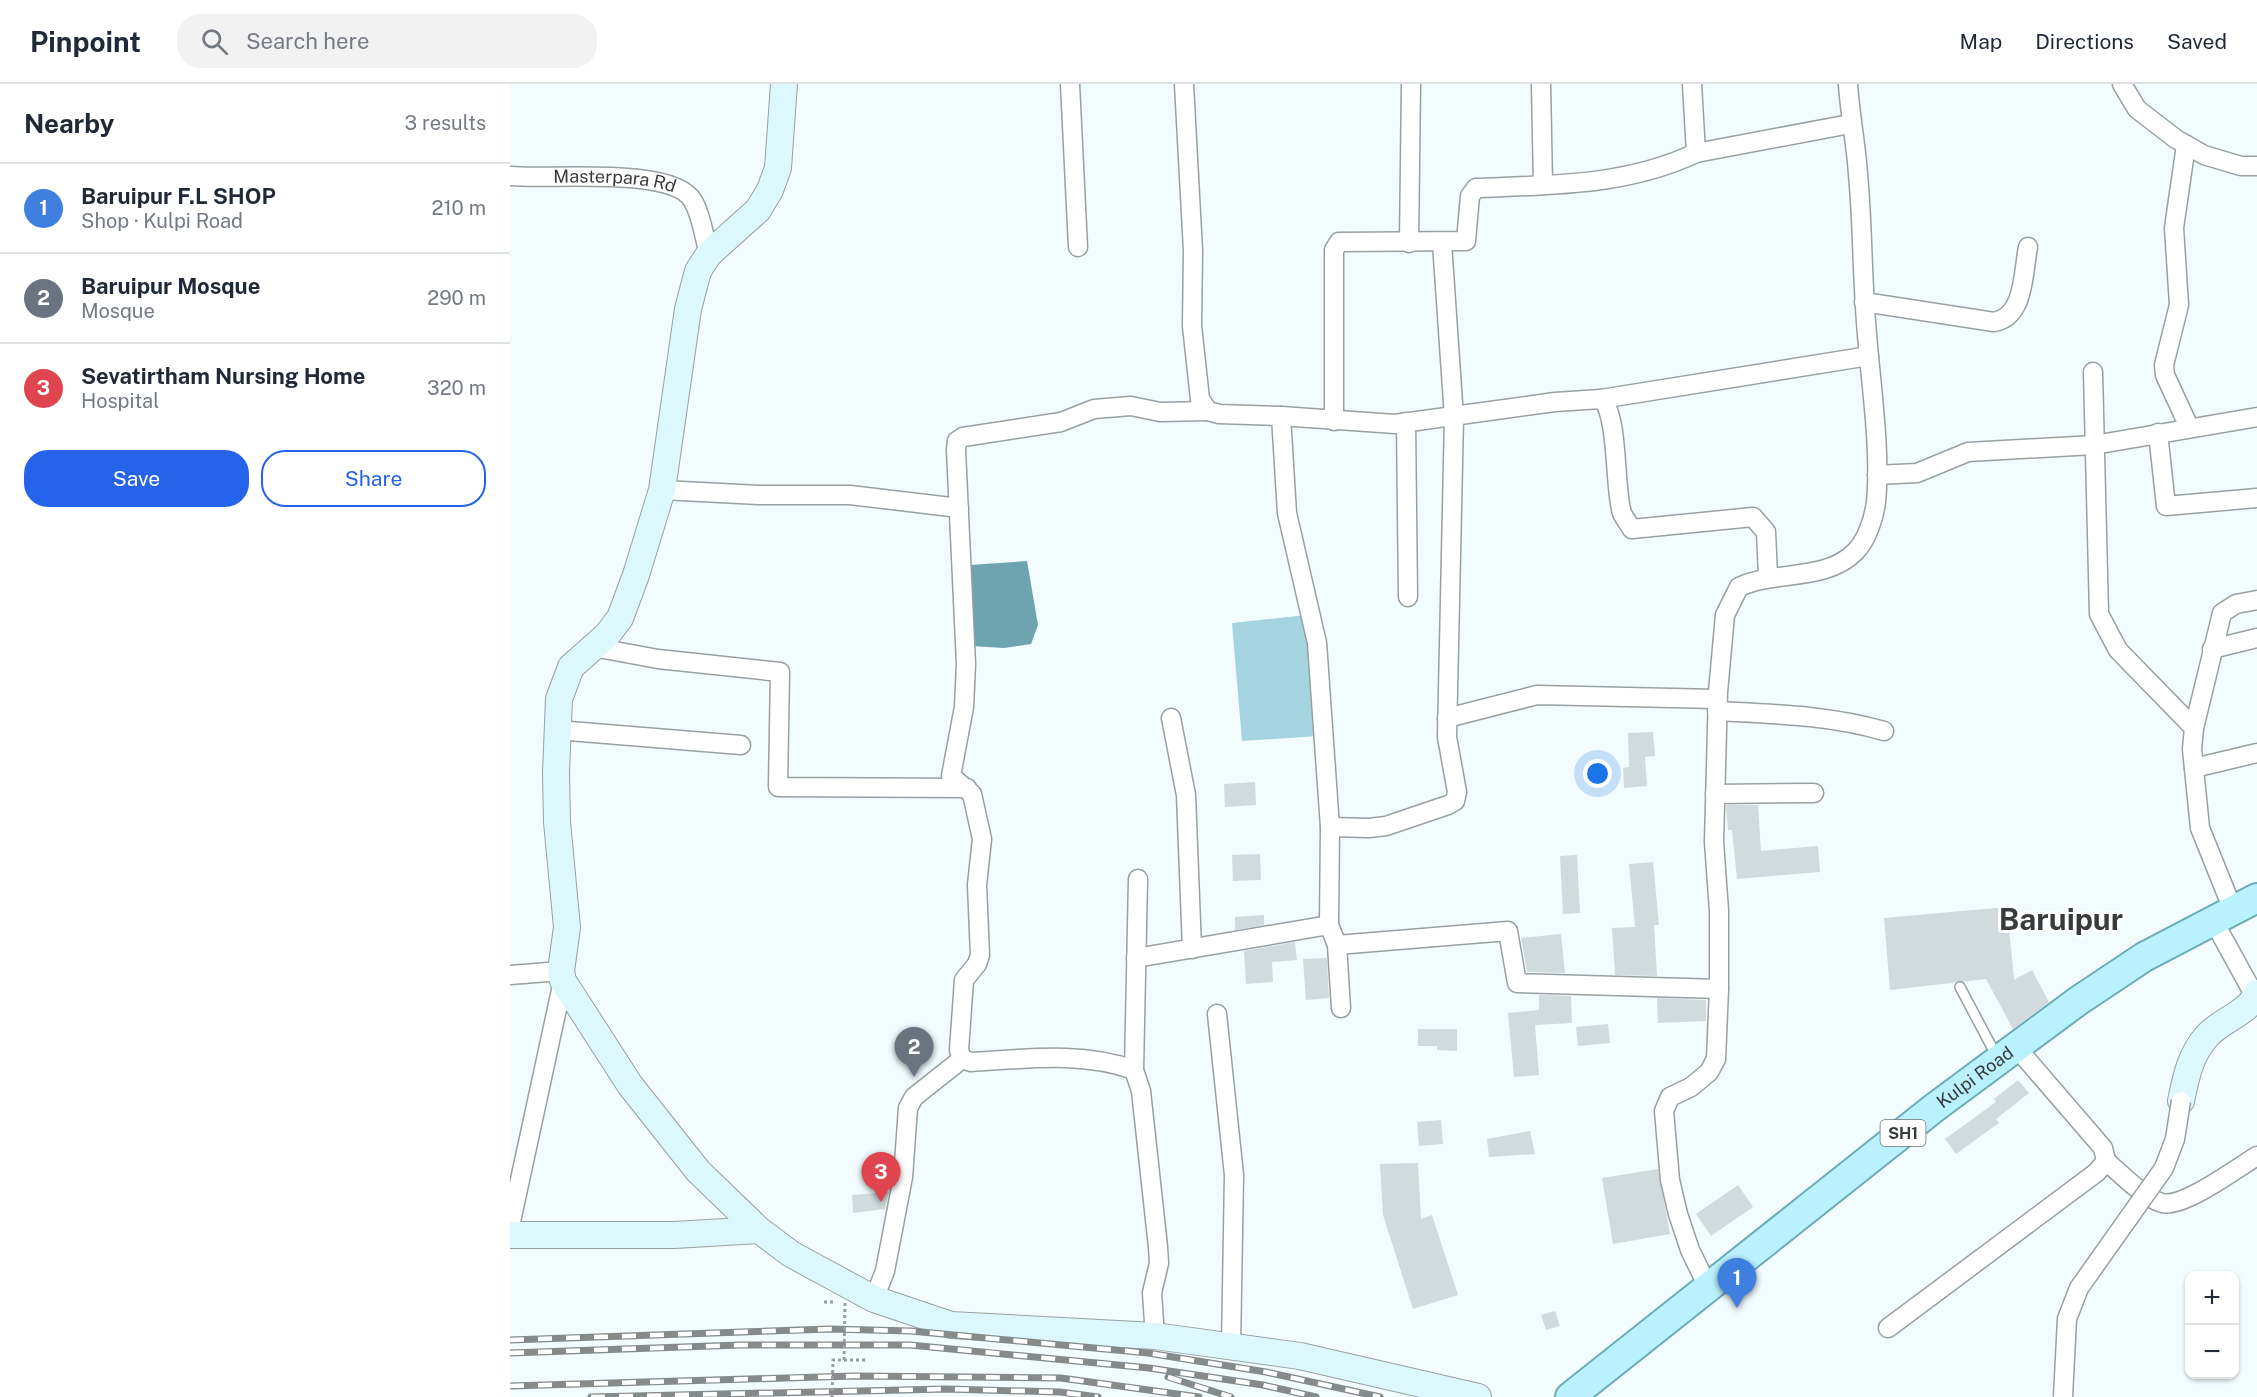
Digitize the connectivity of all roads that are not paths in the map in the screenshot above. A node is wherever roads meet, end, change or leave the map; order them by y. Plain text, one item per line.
1 (784, 84) edge
2 (1070, 84) edge
3 (1184, 84) edge
4 (1411, 84) edge
5 (1541, 84) edge
6 (1692, 84) edge
7 (1848, 84) edge
8 (2122, 84) edge
9 (1850, 124) junction
10 (2186, 145) junction
11 (1696, 153) junction
12 (2257, 166) edge
13 (510, 176) edge
14 (1544, 185) junction
15 (1409, 243) junction
16 (1442, 243) junction
17 (2028, 247) dead end
18 (1078, 248) dead end
19 (709, 254) junction
20 (1864, 302) junction
21 (1869, 356) junction
22 (2093, 372) dead end
23 (1601, 399) junction
24 (1208, 411) junction
25 (1281, 416) junction
26 (1454, 417) junction
27 (2257, 417) edge
28 (1334, 421) junction
29 (1406, 422) junction
30 (2189, 427) junction
31 (2158, 433) junction
32 (2094, 445) junction
33 (1876, 475) junction
34 (662, 490) junction
35 (2257, 498) edge
36 (959, 508) junction
37 (1768, 576) junction
38 (1408, 597) dead end
39 (2257, 600) edge
40 (2257, 638) edge
41 (593, 647) junction
42 (2212, 649) junction
43 (1717, 705) junction
44 (1171, 718) dead end
45 (1447, 718) junction
46 (2194, 728) junction
47 (558, 730) junction
48 (1884, 731) dead end
49 (741, 745) dead end
50 (2257, 753) edge
51 (2194, 768) junction
52 (967, 788) junction
53 (1814, 793) dead end
54 (1715, 794) junction
55 (1329, 827) junction
56 (1138, 879) dead end
57 (2234, 909) edge
58 (1329, 925) junction
59 (1337, 945) junction
60 (1192, 949) junction
61 (1136, 958) junction
62 (510, 975) edge
63 (562, 976) junction
64 (1960, 987) dead end
65 (1719, 989) junction
66 (2256, 997) edge
67 (1341, 1008) dead end
68 (1217, 1014) dead end
69 (2006, 1058) junction
70 (962, 1059) junction
71 (1134, 1070) junction
72 (2181, 1101) joint
73 (2257, 1156) edge
74 (2106, 1161) junction
75 (510, 1226) edge
76 (759, 1230) junction
77 (510, 1234) edge
78 (1709, 1289) junction
79 (874, 1299) junction
80 (1888, 1328) dead end
81 (1155, 1336) junction
82 (1231, 1347) junction
83 (1478, 1397) edge
84 (1570, 1397) edge
85 (2063, 1397) edge

1 - 19 main road
2 - 18 street
3 - 24 street
4 - 15 street
5 - 14 street
6 - 11 street
7 - 9 street
8 - 10 street
9 - 11 street
9 - 20 street
10 - 12 street
10 - 30 street
11 - 14 street
13 - 19 street, Masterpara Rd
14 - 16 street
15 - 16 street
15 - 28 street
16 - 26 street
17 - 20 street
19 - 34 main road
20 - 21 street
21 - 23 street
21 - 33 street
22 - 32 street
23 - 26 street
23 - 37 street
24 - 25 street
24 - 36 street
25 - 28 street
25 - 55 street
26 - 29 street
26 - 45 street
27 - 30 street
28 - 29 street
29 - 38 street
30 - 31 street
31 - 32 street
31 - 35 street
32 - 33 street
32 - 46 street
33 - 37 street
34 - 36 street
34 - 41 main road
36 - 52 street
37 - 43 street
39 - 42 street
40 - 42 street
41 - 47 main road
41 - 52 street
42 - 46 street
43 - 45 street
43 - 48 street
43 - 54 street
44 - 60 street
45 - 55 street
46 - 51 street
47 - 49 street
47 - 63 main road
50 - 51 street
51 - 57 street
52 - 70 street
53 - 54 street
54 - 65 street
55 - 58 street
56 - 61 street
57 - 66 street
57 - 69 main road, Kulpi Road / SH1
58 - 59 street
58 - 60 street
59 - 65 street
59 - 67 street
60 - 61 street
61 - 71 street
62 - 63 street
63 - 75 street
63 - 76 main road
64 - 69 lane
65 - 78 street
66 - 72 main road
68 - 82 street
69 - 74 street
69 - 78 main road, Kulpi Road / SH1
70 - 71 street
70 - 79 street
71 - 81 street
72 - 85 street, bridge
73 - 74 street
74 - 80 street
76 - 77 main road
76 - 79 main road
78 - 84 main road, Kulpi Road / SH1
79 - 81 main road
81 - 82 main road
82 - 83 main road

